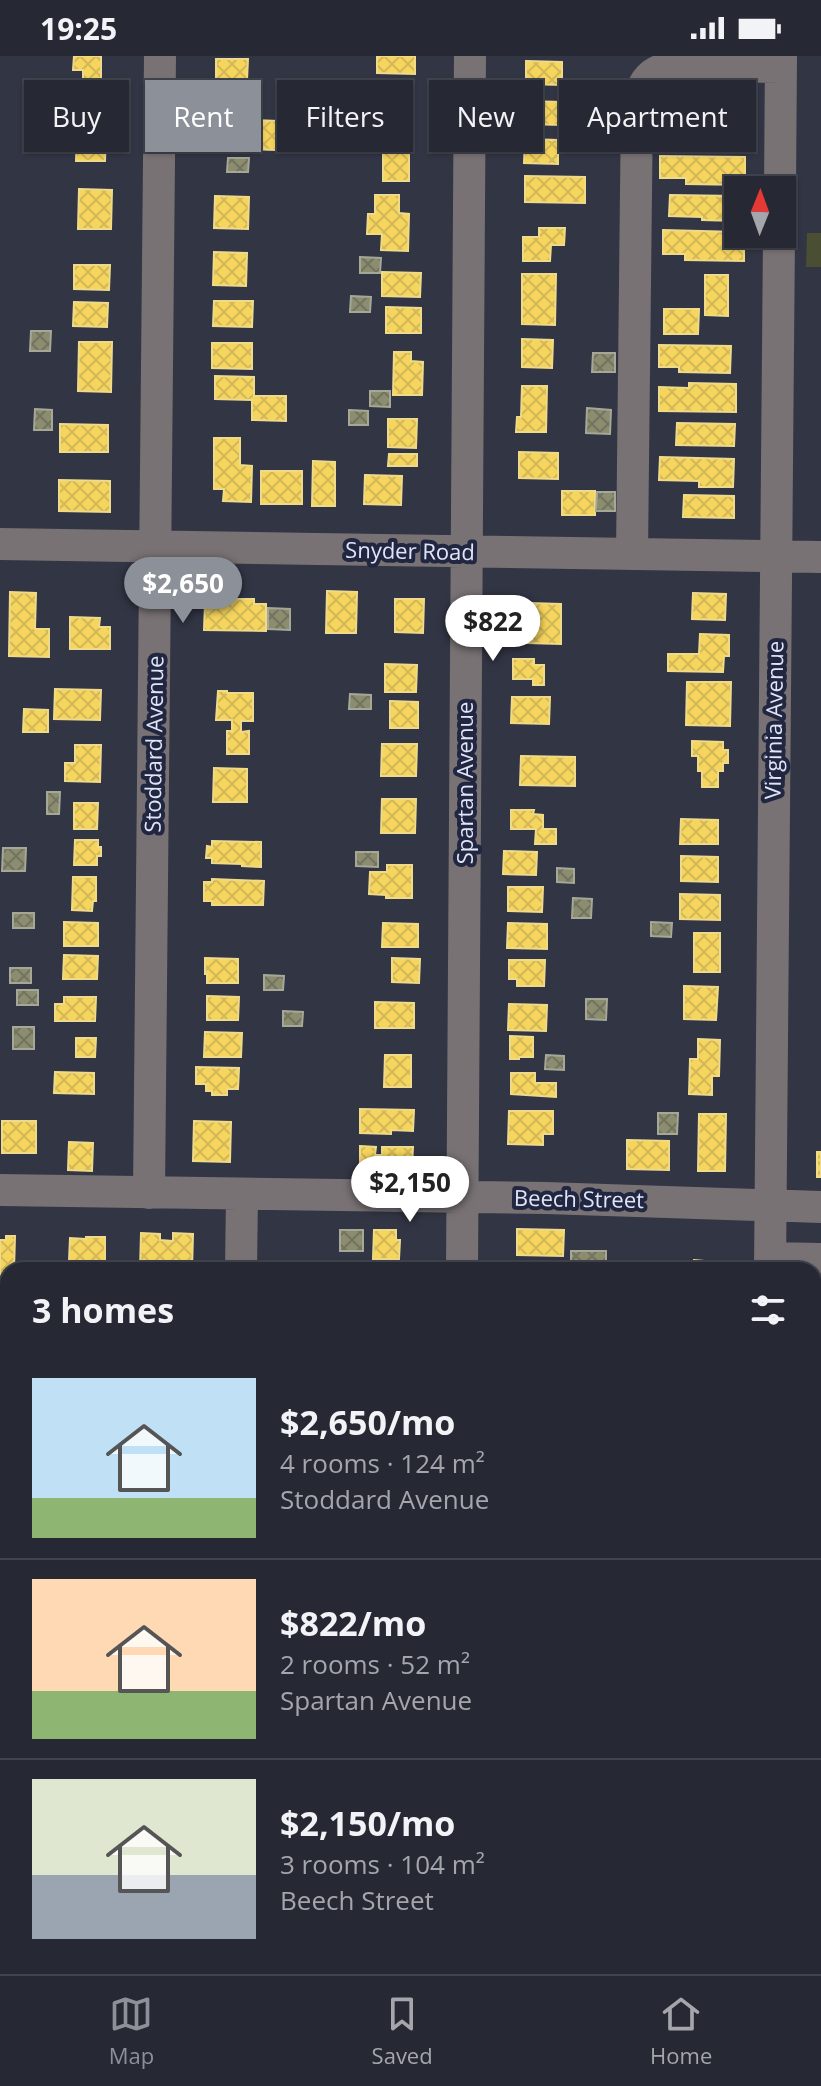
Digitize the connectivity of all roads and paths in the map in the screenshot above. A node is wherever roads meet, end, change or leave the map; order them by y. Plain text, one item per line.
1 (160, 56) edge
2 (470, 56) edge
3 (781, 61) edge
4 (780, 176) edge
5 (779, 248) edge
6 (0, 544) edge
7 (156, 546) junction
8 (466, 552) junction
9 (632, 554) junction
10 (776, 556) junction
11 (821, 557) edge
12 (0, 1190) edge
13 (149, 1193) junction
14 (242, 1194) junction
15 (462, 1197) junction
16 (770, 1206) junction
17 (821, 1207) edge
18 (821, 1259) edge
19 (241, 1262) edge
20 (462, 1262) edge
21 (770, 1262) edge
22 (790, 1262) edge

1 - 7 street, Stoddard Avenue
2 - 8 street, Spartan Avenue
3 - 4 street
3 - 9 street
5 - 10 street, Virginia Avenue
6 - 7 street, Snyder Road
7 - 8 street, Snyder Road
7 - 13 street, Stoddard Avenue
8 - 9 street, Snyder Road
8 - 15 street, Spartan Avenue
9 - 10 street, Snyder Road
10 - 11 street, Snyder Road
10 - 16 street, Virginia Avenue
12 - 13 street, Beech Street
13 - 14 street, Beech Street
14 - 15 street, Beech Street
14 - 19 street
15 - 16 street, Beech Street
15 - 20 street, Spartan Avenue
16 - 17 street, Beech Street
16 - 21 street, Virginia Avenue
18 - 22 street

